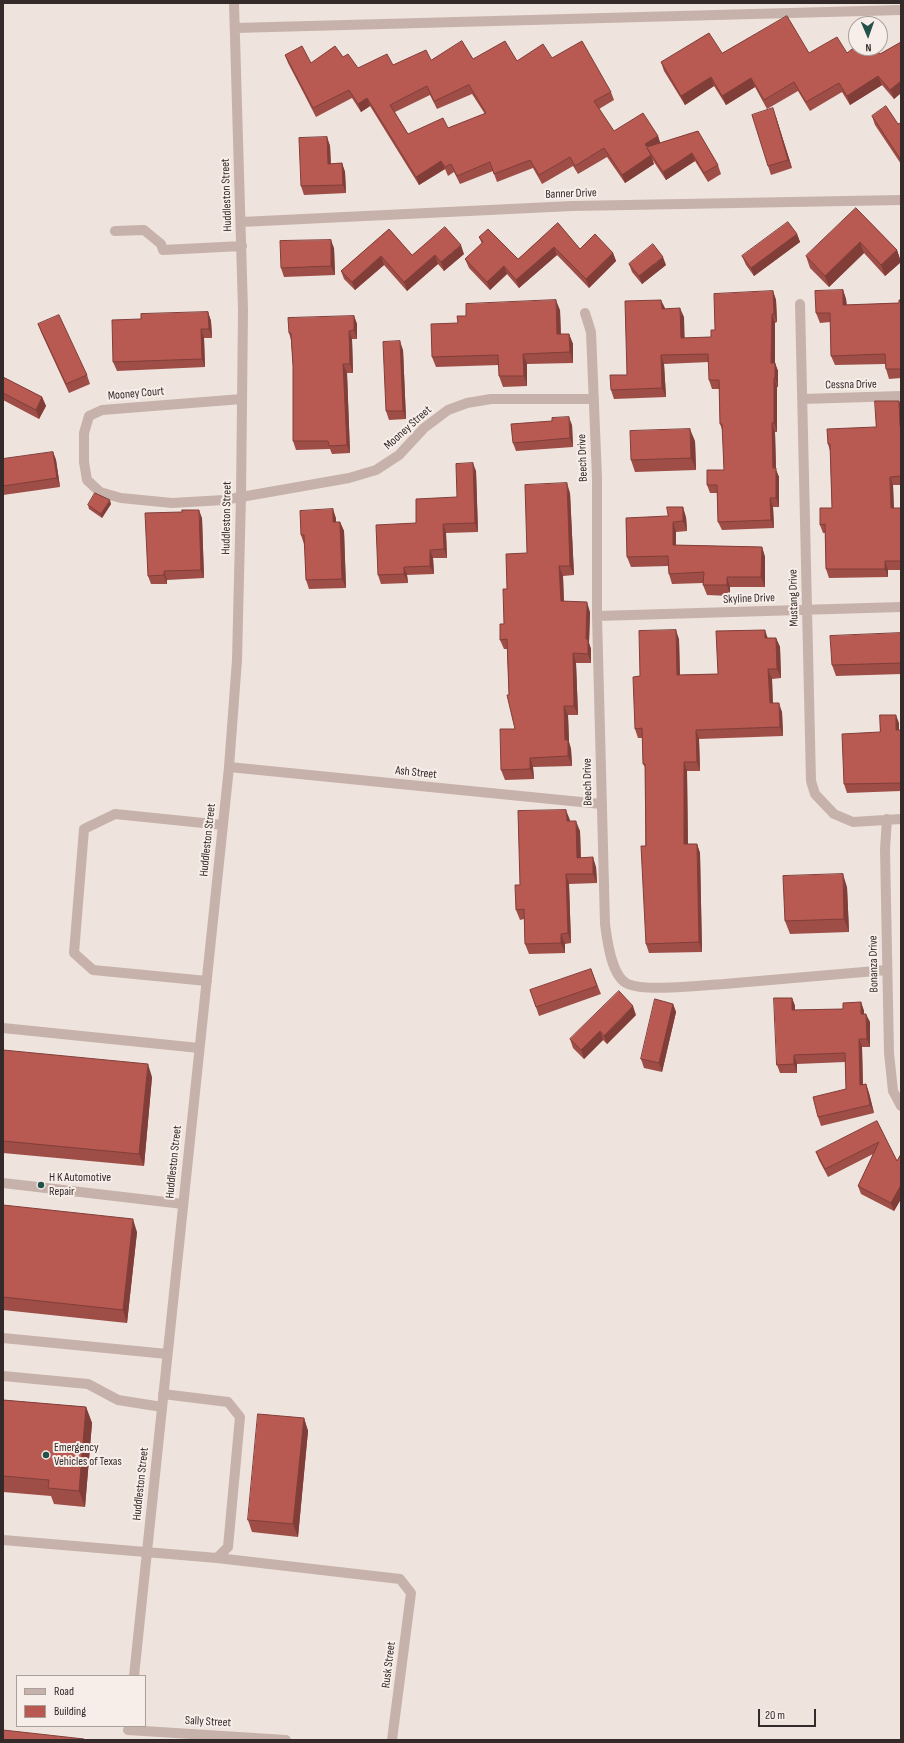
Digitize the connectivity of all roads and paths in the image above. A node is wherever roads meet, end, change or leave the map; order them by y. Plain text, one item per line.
1 (234, 3) edge
2 (901, 10) edge
3 (235, 28) junction
4 (901, 200) edge
5 (241, 222) junction
6 (115, 231) dead end
7 (242, 246) junction
8 (800, 304) dead end
9 (586, 313) dead end
10 (901, 396) edge
11 (242, 399) junction
12 (594, 399) junction
13 (802, 399) junction
14 (241, 496) junction
15 (901, 607) edge
16 (807, 610) junction
17 (597, 616) junction
18 (229, 767) junction
19 (601, 804) junction
20 (901, 819) edge
21 (887, 820) junction
22 (223, 825) junction
23 (887, 970) junction
24 (207, 981) junction
25 (3, 1028) edge
26 (200, 1048) junction
27 (901, 1106) edge
28 (3, 1183) edge
29 (183, 1204) junction
30 (3, 1338) edge
31 (167, 1354) junction
32 (3, 1376) edge
33 (163, 1394) junction
34 (162, 1407) junction
35 (3, 1540) edge
36 (147, 1551) junction
37 (217, 1558) junction
38 (134, 1675) edge
39 (128, 1732) edge
40 (286, 1740) edge
41 (392, 1740) edge

1 - 3 street, Huddleston Street
2 - 3 street
3 - 5 street, Huddleston Street
4 - 5 street, Banner Drive
5 - 7 street, Huddleston Street
6 - 7 street
7 - 11 street, Huddleston Street
8 - 13 street, Mustang Drive
9 - 12 street, Beech Drive
10 - 13 street, Cessna Drive
11 - 14 street, Huddleston Street
11 - 14 street, Mooney Court
12 - 14 street, Mooney Street
12 - 17 street, Beech Drive
13 - 16 street, Mustang Drive
14 - 18 street, Huddleston Street
15 - 16 street, Skyline Drive
16 - 17 street, Skyline Drive
16 - 21 street, Mustang Drive
17 - 19 street, Beech Drive
18 - 19 street, Ash Street
18 - 22 street, Huddleston Street
19 - 23 street, Beech Drive
20 - 21 street, Mustang Drive
21 - 23 street, Bonanza Drive
22 - 24 street, Huddleston Street
22 - 24 street
23 - 27 street, Bonanza Drive
24 - 26 street, Huddleston Street
25 - 26 street
26 - 29 street, Huddleston Street
28 - 29 street
29 - 31 street, Huddleston Street
30 - 31 street
31 - 33 street, Huddleston Street
32 - 34 street
33 - 34 street, Huddleston Street
33 - 37 street
34 - 36 street, Huddleston Street
35 - 36 street
36 - 37 street
36 - 38 street, Huddleston Street
37 - 41 street, Rusk Street
39 - 40 street, Sally Street

